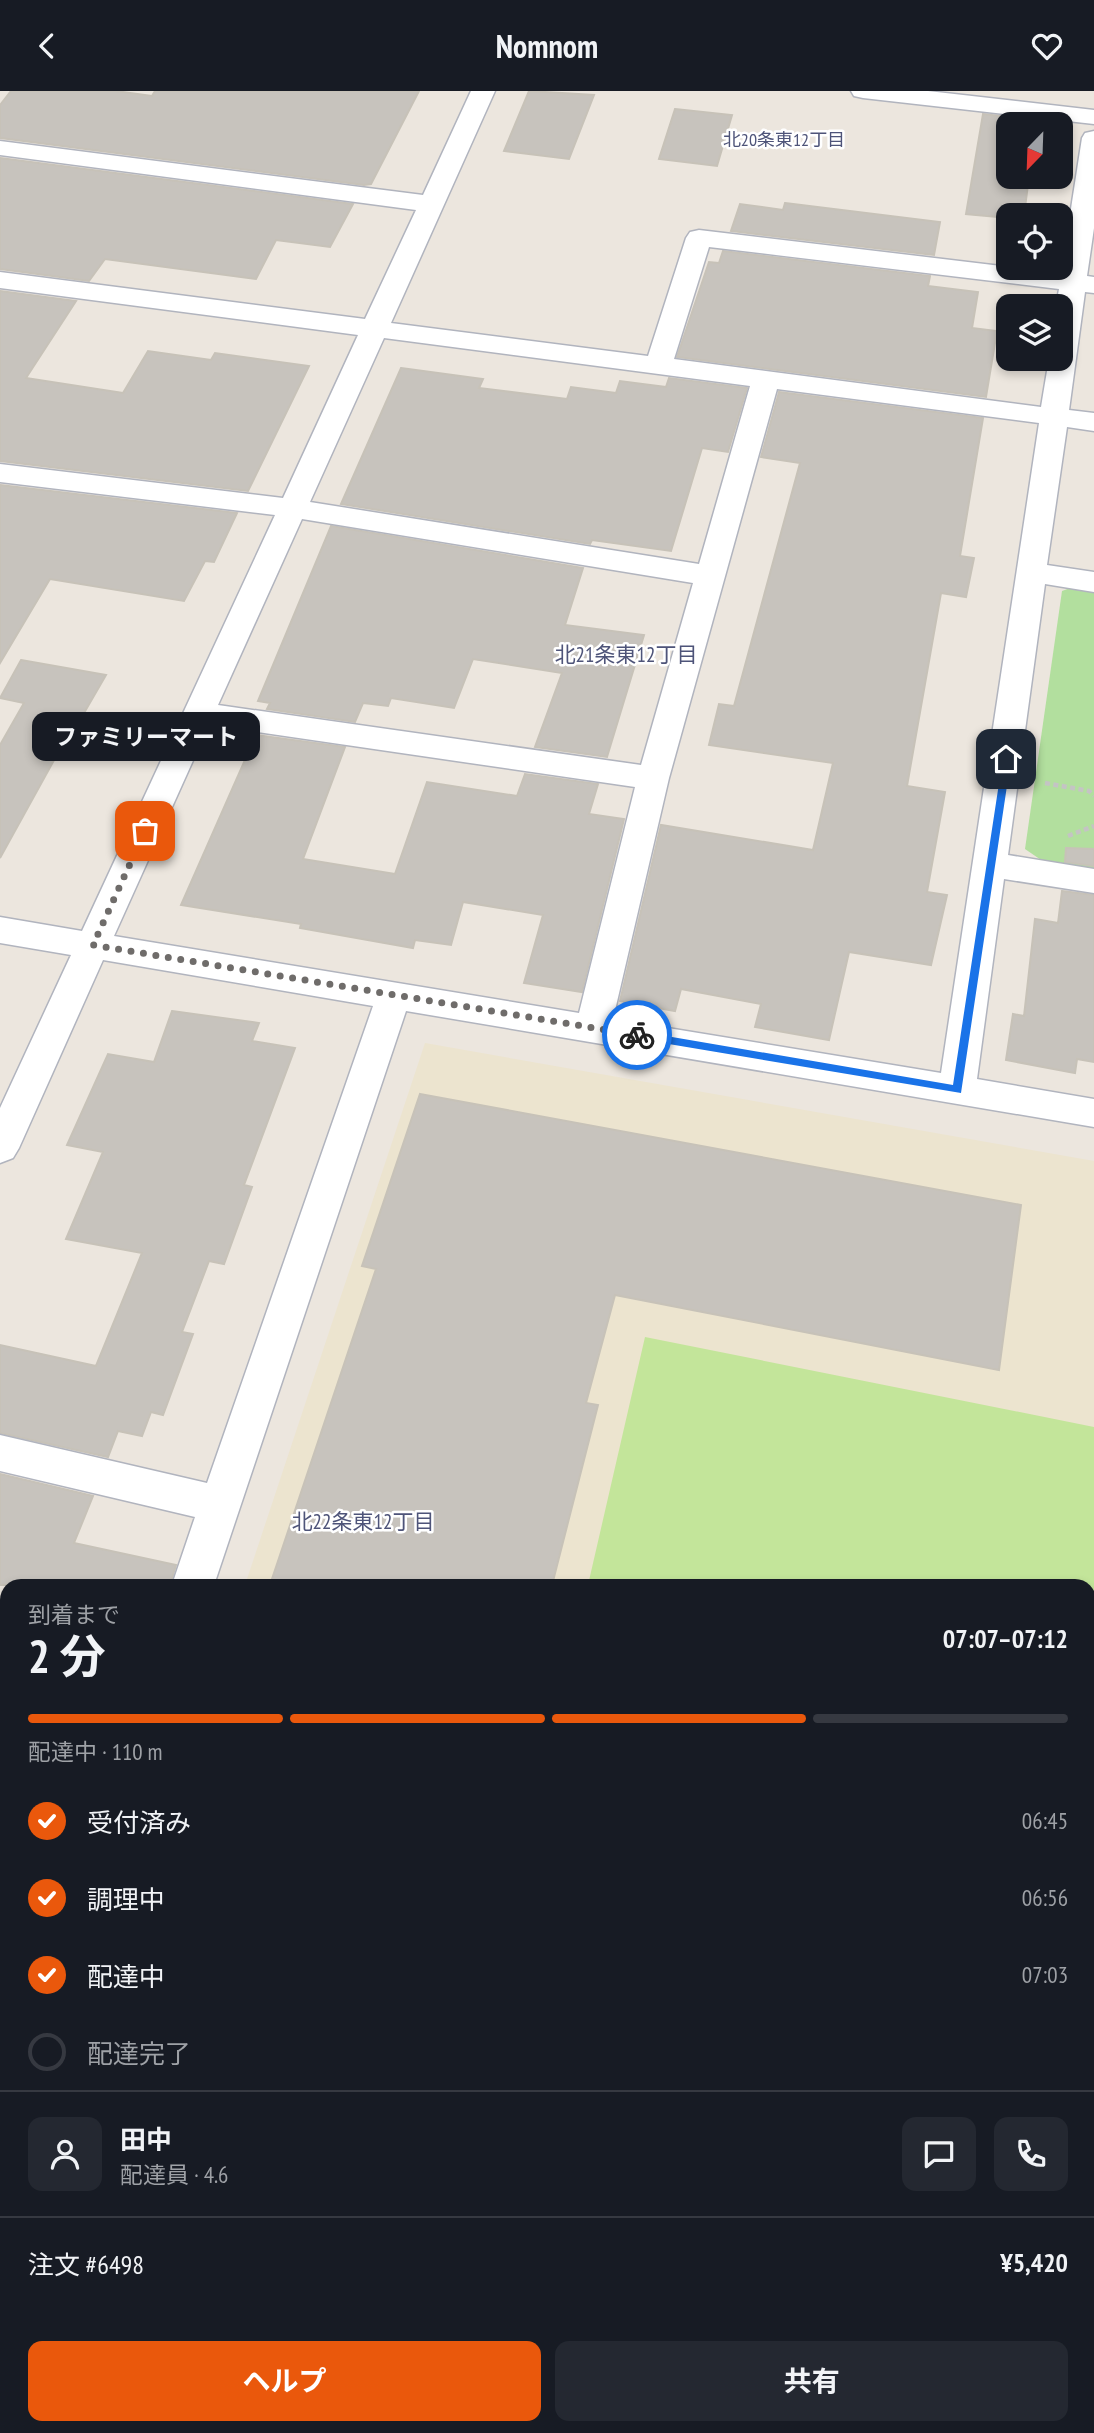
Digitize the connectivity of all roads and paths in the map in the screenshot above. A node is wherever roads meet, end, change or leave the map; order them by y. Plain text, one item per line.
1 (484, 91) edge
2 (863, 91) edge
3 (917, 94) edge
4 (1094, 117) edge
5 (1094, 138) edge
6 (0, 148) edge
7 (432, 204) junction
8 (0, 280) edge
9 (1084, 283) edge
10 (375, 329) junction
11 (658, 366) junction
12 (766, 379) junction
13 (1055, 417) junction
14 (1094, 422) edge
15 (0, 473) edge
16 (293, 508) junction
17 (1033, 573) junction
18 (711, 576) junction
19 (1094, 582) edge
20 (199, 713) junction
21 (653, 778) junction
22 (1043, 782) dead end
23 (1094, 796) edge
24 (990, 865) junction
25 (1094, 881) edge
26 (0, 930) edge
27 (93, 945) junction
28 (394, 995) junction
29 (593, 1028) junction
30 (957, 1090) junction
31 (1094, 1113) edge
32 (0, 1148) edge
33 (0, 1453) edge
34 (221, 1505) junction
35 (195, 1579) edge

1 - 7 street
2 - 3 street
3 - 4 street
5 - 9 street
6 - 7 street
7 - 10 street
8 - 10 street
9 - 11 street
9 - 13 street
10 - 11 street
10 - 16 street
11 - 12 street
12 - 13 street
12 - 18 street
13 - 14 street
13 - 17 street
15 - 16 street
16 - 18 street
16 - 20 street
17 - 19 street
17 - 24 street
18 - 21 street
20 - 21 street
20 - 27 street
21 - 29 street
22 - 23 path
24 - 25 street
24 - 30 street
26 - 27 street
27 - 28 street
27 - 32 street
28 - 29 street
28 - 34 street
29 - 30 street
30 - 31 street
33 - 34 street
34 - 35 street

